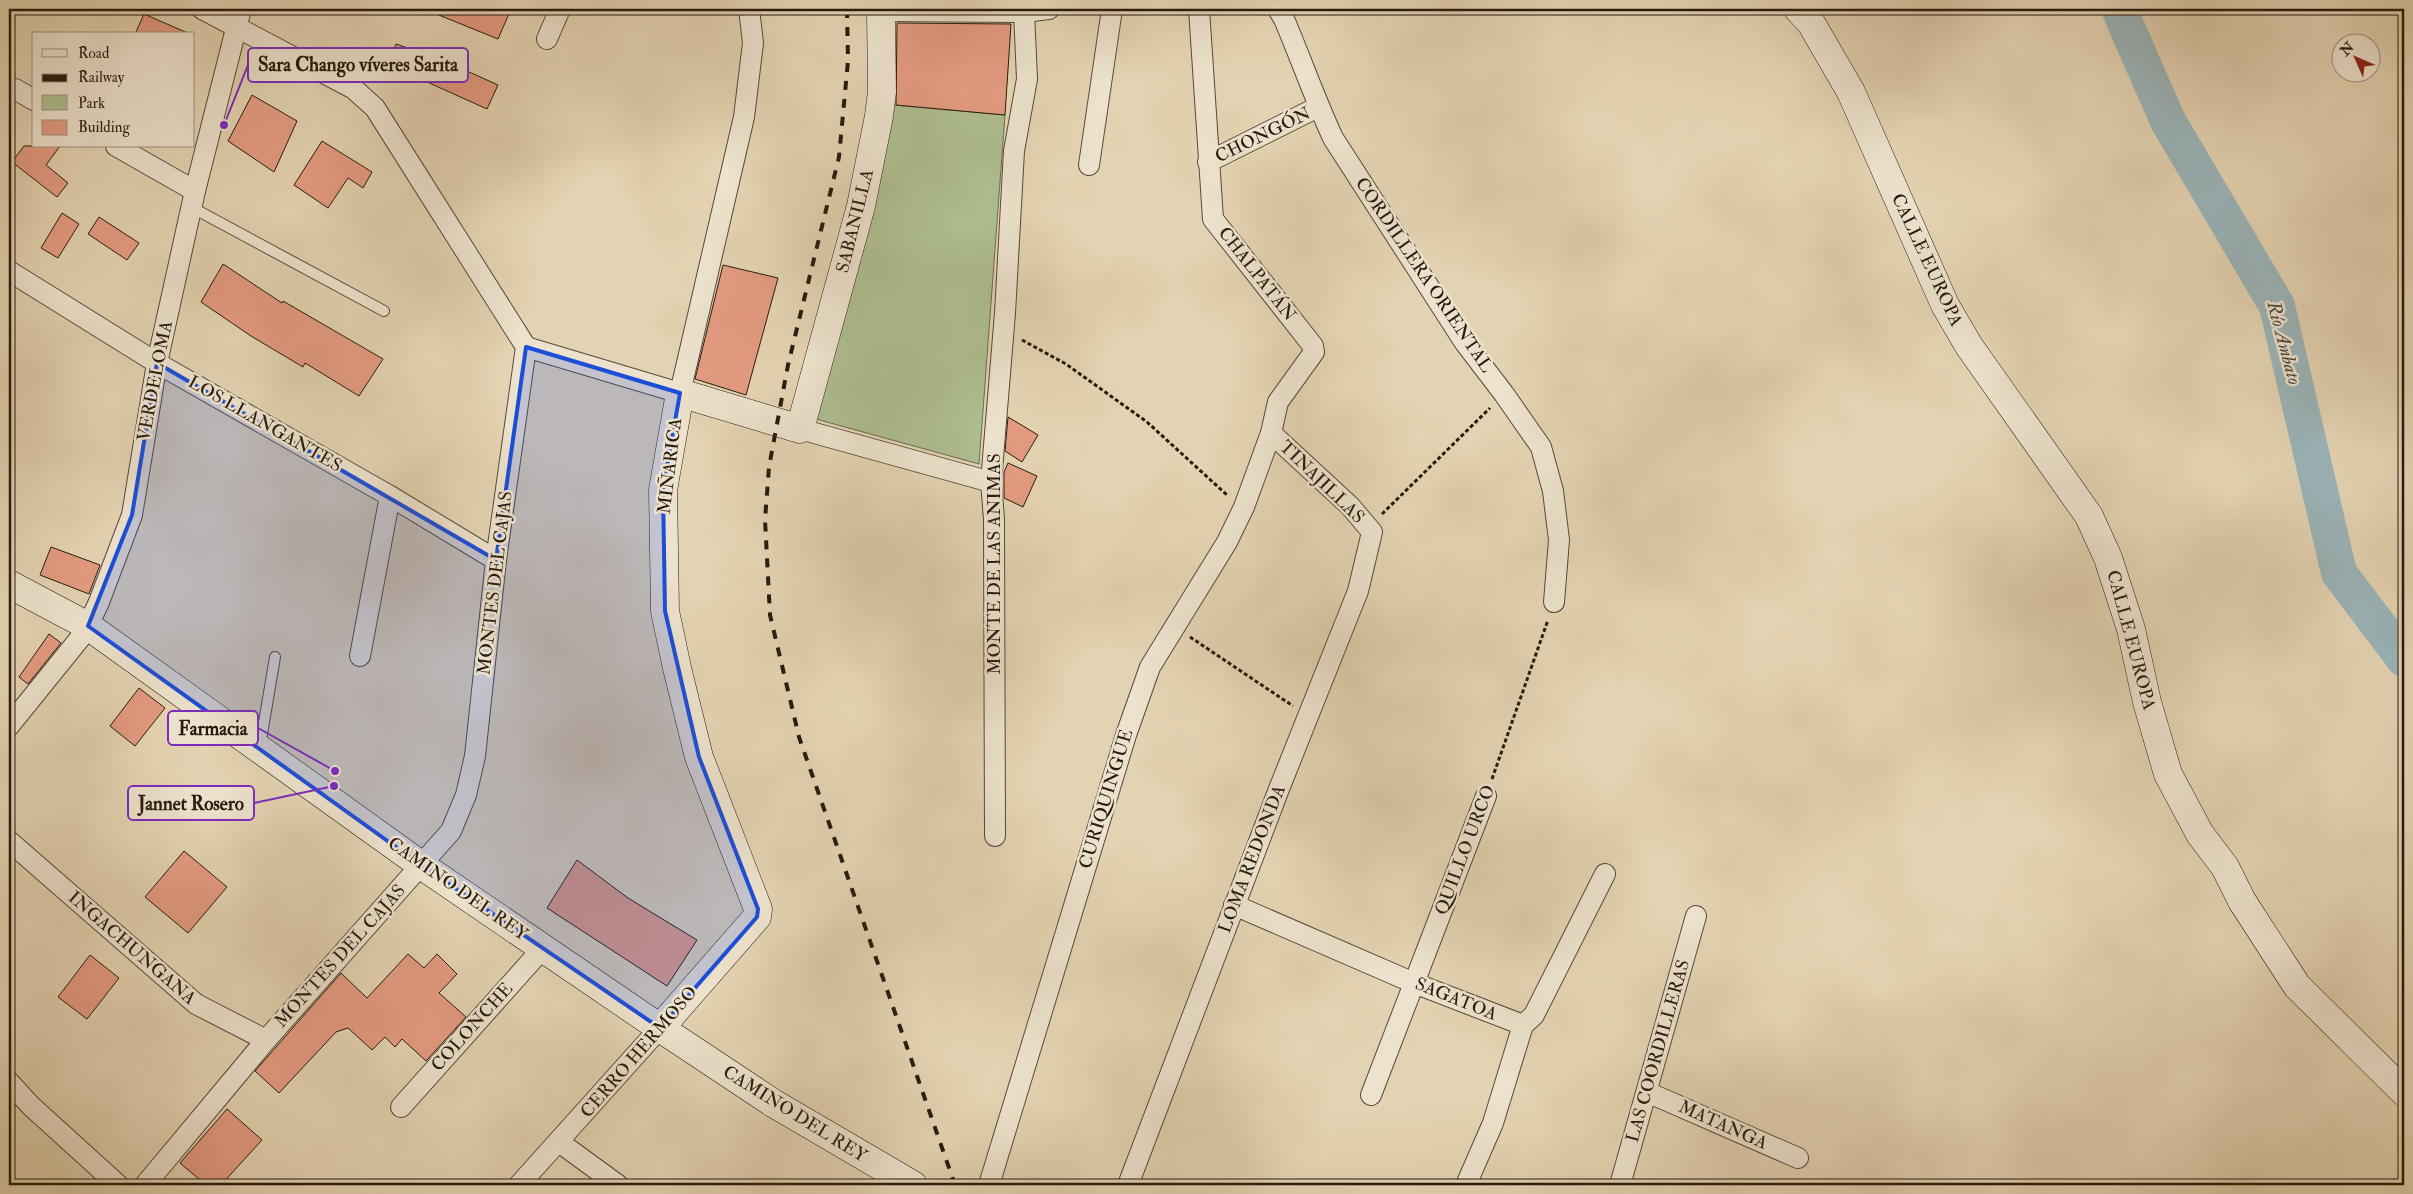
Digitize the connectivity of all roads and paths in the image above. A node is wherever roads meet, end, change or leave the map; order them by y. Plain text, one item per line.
1 (202, 9) edge
2 (560, 9) edge
3 (749, 9) edge
4 (1049, 9) edge
5 (1112, 9) edge
6 (1199, 9) edge
7 (1278, 9) edge
8 (1798, 9) edge
9 (881, 10) edge
10 (1024, 12) junction
11 (239, 18) edge
12 (548, 39) dead end
13 (15, 89) dead end
14 (32, 99) edge
15 (1318, 107) junction
16 (119, 148) edge
17 (1208, 162) junction
18 (1089, 165) dead end
19 (193, 199) junction
20 (9, 272) edge
21 (384, 311) dead end
22 (1004, 330) junction
23 (526, 347) junction
24 (157, 363) junction
25 (680, 393) junction
26 (1504, 394) junction
27 (800, 429) junction
28 (1271, 433) junction
29 (991, 482) junction
30 (390, 496) junction
31 (1244, 507) junction
32 (1372, 532) junction
33 (496, 560) junction
34 (9, 584) edge
35 (1554, 602) joint
36 (88, 626) junction
37 (1203, 646) dead end
38 (360, 656) dead end
39 (275, 658) dead end
40 (1308, 716) junction
41 (9, 726) edge
42 (260, 749) junction
43 (1486, 796) joint
44 (995, 836) dead end
45 (9, 841) edge
46 (420, 865) junction
47 (1605, 874) dead end
48 (1234, 905) junction
49 (1696, 916) dead end
50 (757, 917) joint
51 (543, 948) junction
52 (1414, 983) junction
53 (1523, 1026) junction
54 (660, 1028) junction
55 (266, 1040) junction
56 (9, 1082) edge
57 (1647, 1092) junction
58 (2404, 1092) edge
59 (1371, 1095) dead end
60 (401, 1107) dead end
61 (559, 1142) junction
62 (1798, 1158) dead end
63 (905, 1183) edge
64 (118, 1185) edge
65 (145, 1185) edge
66 (519, 1185) edge
67 (618, 1185) edge
68 (989, 1185) edge
69 (1128, 1185) edge
70 (1466, 1185) edge
71 (1620, 1185) edge

1 - 11 street
2 - 12 street
3 - 25 street, MIÑARICA
4 - 10 street
5 - 18 street
6 - 17 street, CHALPATÁN
7 - 15 street, CORDILLERA ORIENTAL
8 - 58 street, CALLE EUROPA
9 - 10 street
9 - 27 street, SABANILLA
10 - 22 street, MONTE DE LAS ANIMAS
11 - 19 street, VERDELOMA
11 - 23 street
13 - 14 street
15 - 17 street, CHONGÓN
15 - 26 street, CORDILLERA ORIENTAL
16 - 19 street
17 - 28 street, CHALPATÁN
19 - 21 lane
19 - 24 street, VERDELOMA
20 - 24 street, LOS LLANGANTES
22 - 29 street, MONTE DE LAS ANIMAS
22 - 31 path
23 - 25 street
23 - 33 street, MONTES DEL CAJAS
24 - 30 street, LOS LLANGANTES
24 - 36 street, VERDELOMA
25 - 27 street
25 - 50 street, MIÑARICA
26 - 32 path
26 - 35 street, CORDILLERA ORIENTAL
27 - 29 street
28 - 31 street, CURIQUINGUE
28 - 32 street, TINAJILLAS
29 - 44 street, MONTE DE LAS ANIMAS
30 - 33 street, LOS LLANGANTES
30 - 38 street
31 - 68 street, CURIQUINGUE
32 - 40 street, LOMA REDONDA
33 - 46 street, MONTES DEL CAJAS
34 - 36 street, CAMINO DEL REY
35 - 43 path, QUILLO URCO
36 - 41 street, VERDELOMA
36 - 42 street, CAMINO DEL REY
37 - 40 path
39 - 42 lane
40 - 48 street, LOMA REDONDA
42 - 46 street, CAMINO DEL REY
43 - 52 street, QUILLO URCO
45 - 55 street, INGACHUNGANA
46 - 51 street, CAMINO DEL REY
46 - 55 street, MONTES DEL CAJAS
47 - 53 street
48 - 52 street, SAGATOA
48 - 69 street, LOMA REDONDA
49 - 57 street, LAS COORDILLERAS
50 - 54 street, CERRO HERMOSO
51 - 54 street, CAMINO DEL REY
51 - 60 street, COLONCHE
52 - 53 street, SAGATOA
52 - 59 street, QUILLO URCO
53 - 70 street
54 - 61 street, CERRO HERMOSO
54 - 63 street, CAMINO DEL REY
55 - 65 street, MONTES DEL CAJAS
56 - 64 street
57 - 62 street, MATANGA
57 - 71 street, LAS COORDILLERAS
61 - 66 street, CERRO HERMOSO
61 - 67 street

